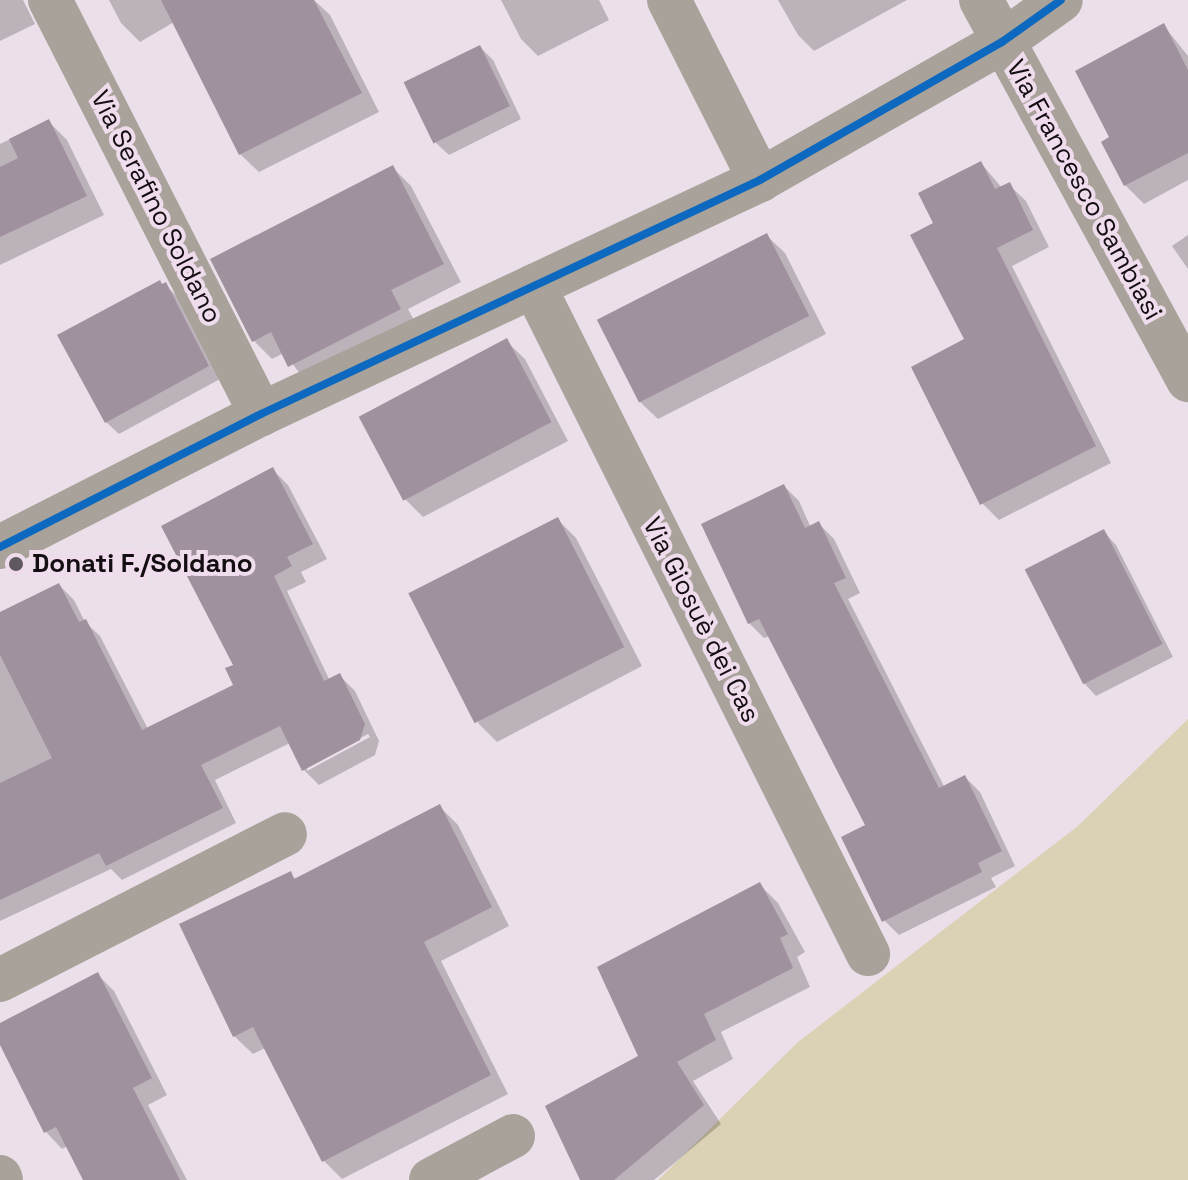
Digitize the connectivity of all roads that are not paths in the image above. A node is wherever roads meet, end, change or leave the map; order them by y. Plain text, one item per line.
1 (50, 0) edge
2 (669, 0) edge
3 (981, 0) edge
4 (1061, 0) edge
5 (1002, 42) junction
6 (760, 180) junction
7 (534, 286) junction
8 (1188, 380) edge
9 (261, 414) junction
10 (0, 547) edge
11 (285, 834) dead end
12 (868, 954) dead end
13 (0, 980) edge
14 (513, 1136) dead end
15 (431, 1180) edge

1 - 9 street, Via Serafino Soldano
2 - 6 street
3 - 5 street, Via Francesco Sambiasi
4 - 5 street
5 - 6 street
5 - 8 street, Via Francesco Sambiasi
6 - 7 street
7 - 9 street
7 - 12 street, Via Giosuè dei Cas
9 - 10 street
11 - 13 street
14 - 15 street

